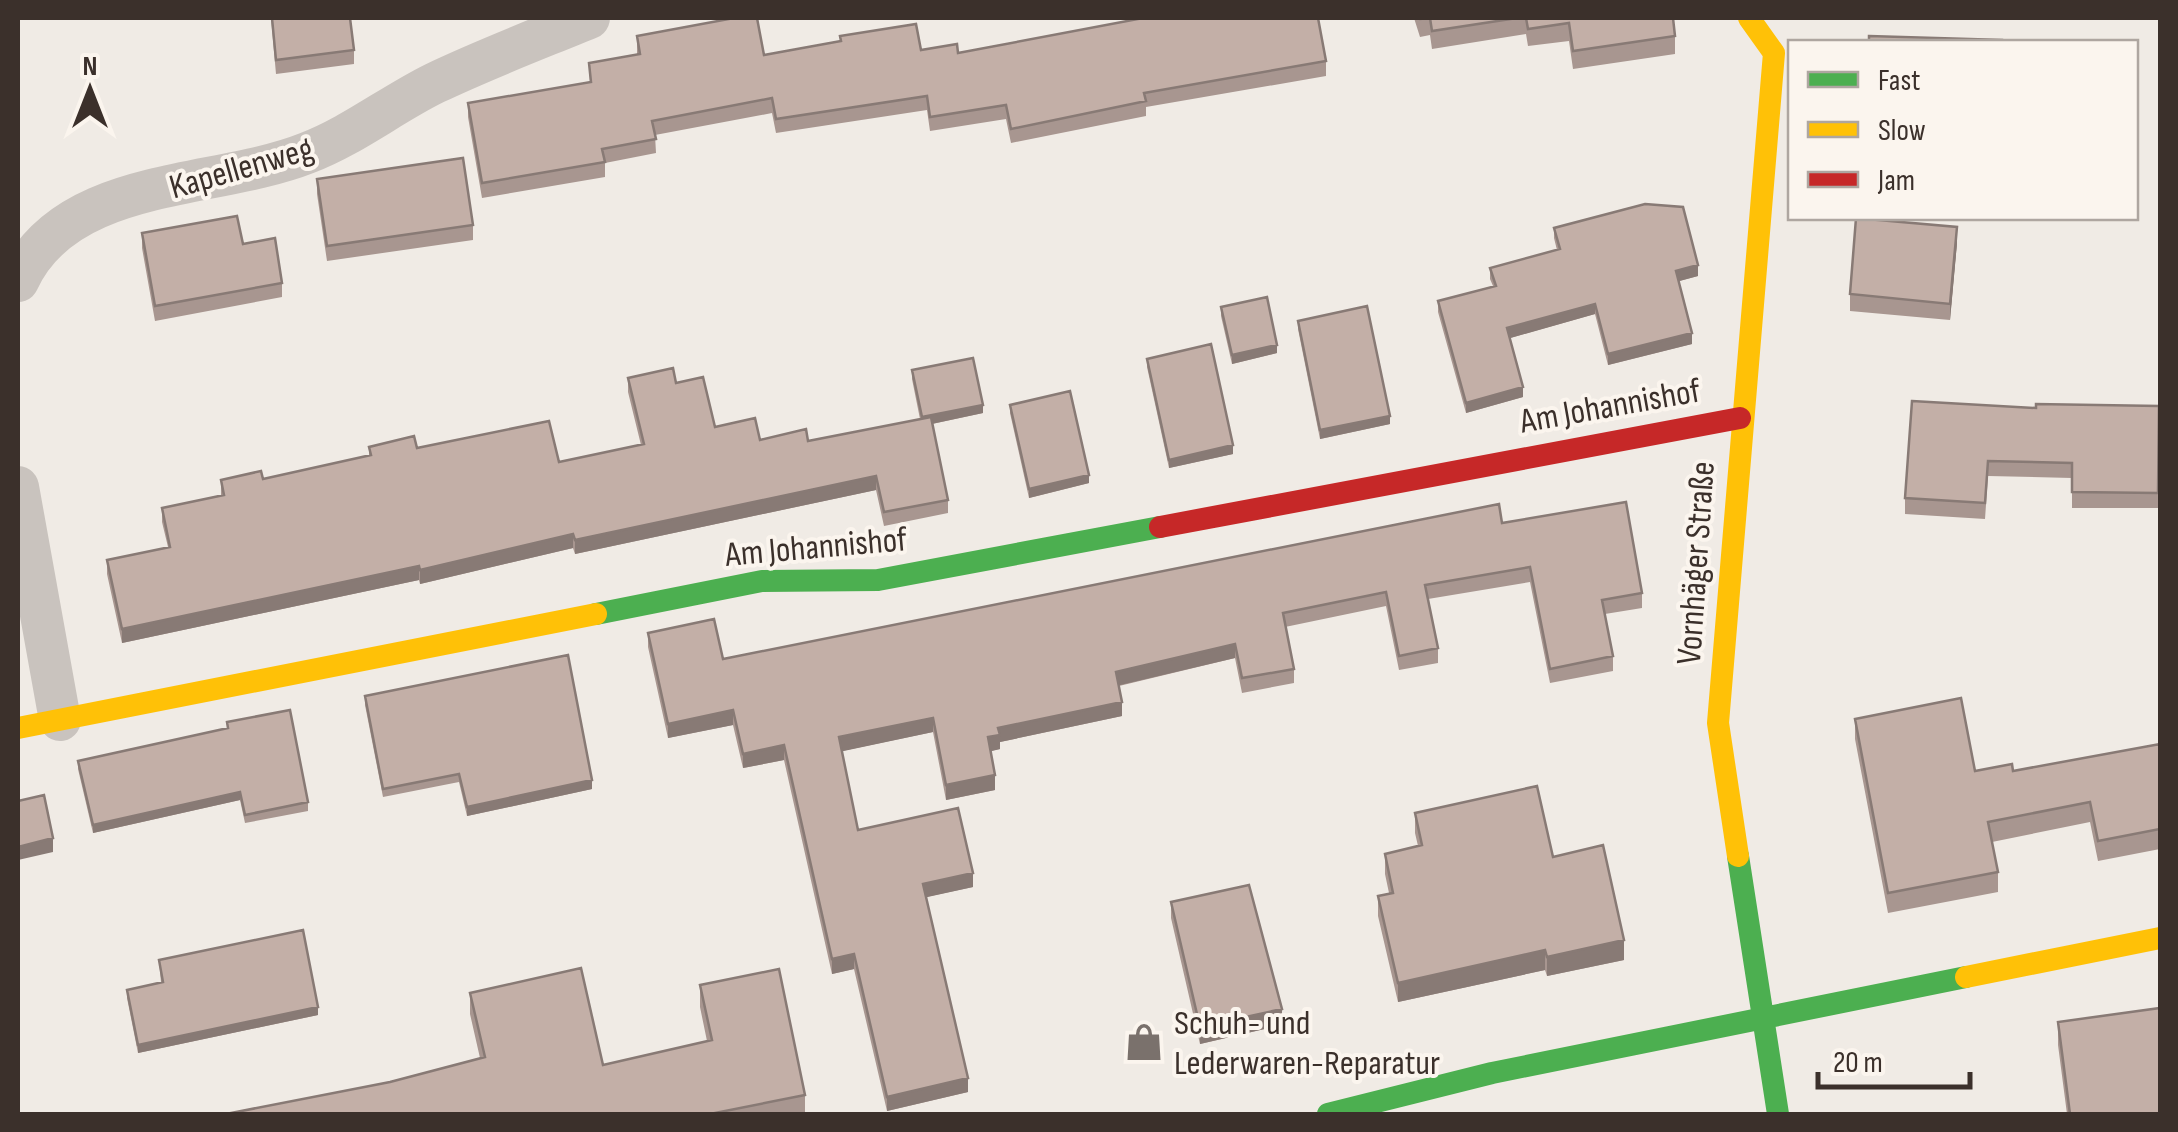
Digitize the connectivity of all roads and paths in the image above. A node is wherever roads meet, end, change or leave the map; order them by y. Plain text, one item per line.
1 (589, 18) edge
2 (1749, 18) edge
3 (18, 281) edge
4 (1740, 418) junction
5 (18, 486) edge
6 (60, 720) junction
7 (18, 728) edge
8 (2160, 938) edge
9 (1763, 1017) junction
10 (1328, 1114) edge
11 (1778, 1114) edge

1 - 3 street, Kapellenweg
2 - 4 street, Vornhäger Straße
4 - 6 street, Am Johannishof
4 - 9 street, Vornhäger Straße
5 - 6 street
6 - 7 street, Am Johannishof
8 - 9 street
9 - 10 street
9 - 11 street, Vornhäger Straße

